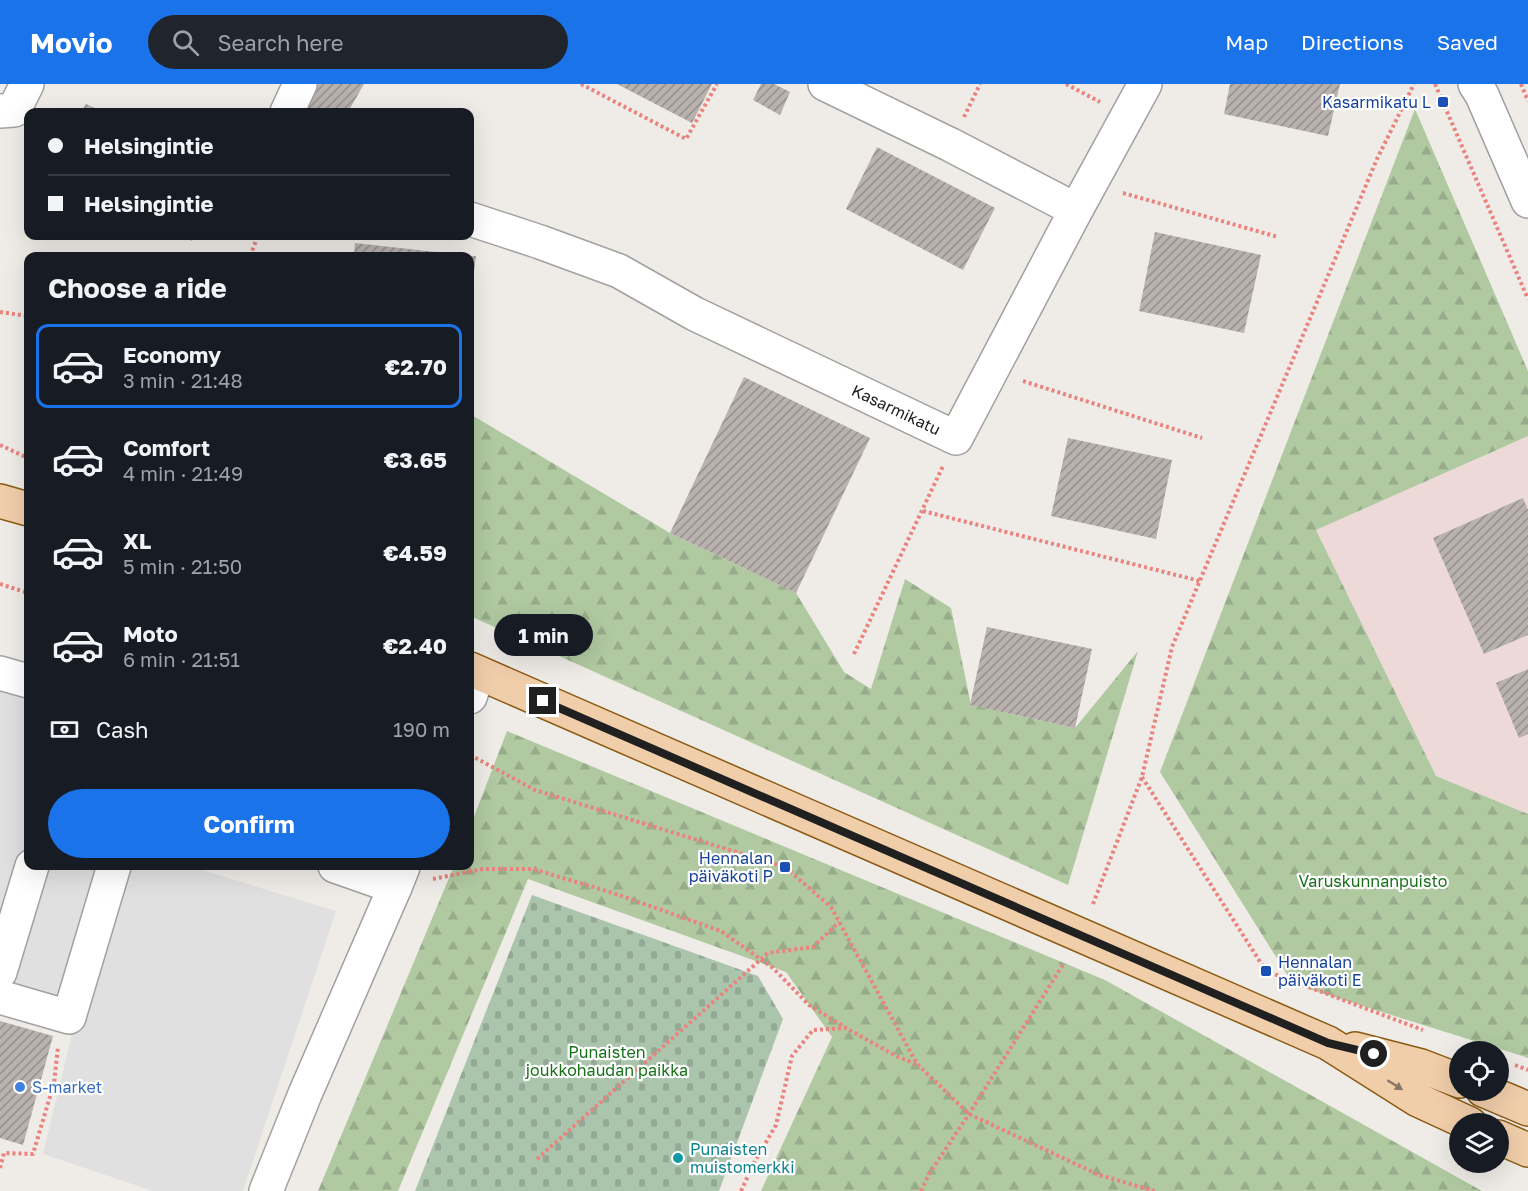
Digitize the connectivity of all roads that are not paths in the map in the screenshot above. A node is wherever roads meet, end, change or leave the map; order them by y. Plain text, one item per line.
1 (27, 84) edge
2 (300, 84) edge
3 (825, 84) edge
4 (1145, 84) edge
5 (1479, 88) edge
6 (289, 108) edge
7 (0, 111) edge
8 (1083, 197) junction
9 (1528, 201) edge
10 (474, 220) edge
11 (0, 501) edge
12 (24, 508) edge
13 (0, 673) edge
14 (24, 680) edge
15 (474, 681) edge
16 (31, 870) edge
17 (113, 870) edge
18 (361, 870) edge
19 (400, 876) edge
20 (0, 972) edge
21 (0, 997) edge
22 (1328, 1043) junction
23 (1449, 1077) edge
24 (1509, 1100) edge
25 (1528, 1108) edge
26 (1449, 1114) edge
27 (1509, 1142) edge
28 (1528, 1150) edge
29 (266, 1191) edge

1 - 7 street
2 - 6 street
3 - 8 street
4 - 8 street, Kasarmikatu
5 - 9 street
8 - 10 street, Kasarmikatu
11 - 12 main road
13 - 14 street
15 - 22 main road
16 - 20 street
17 - 21 street
18 - 19 street
19 - 29 street
22 - 23 main road
22 -> 26 main road
24 - 25 main road
27 - 28 main road

